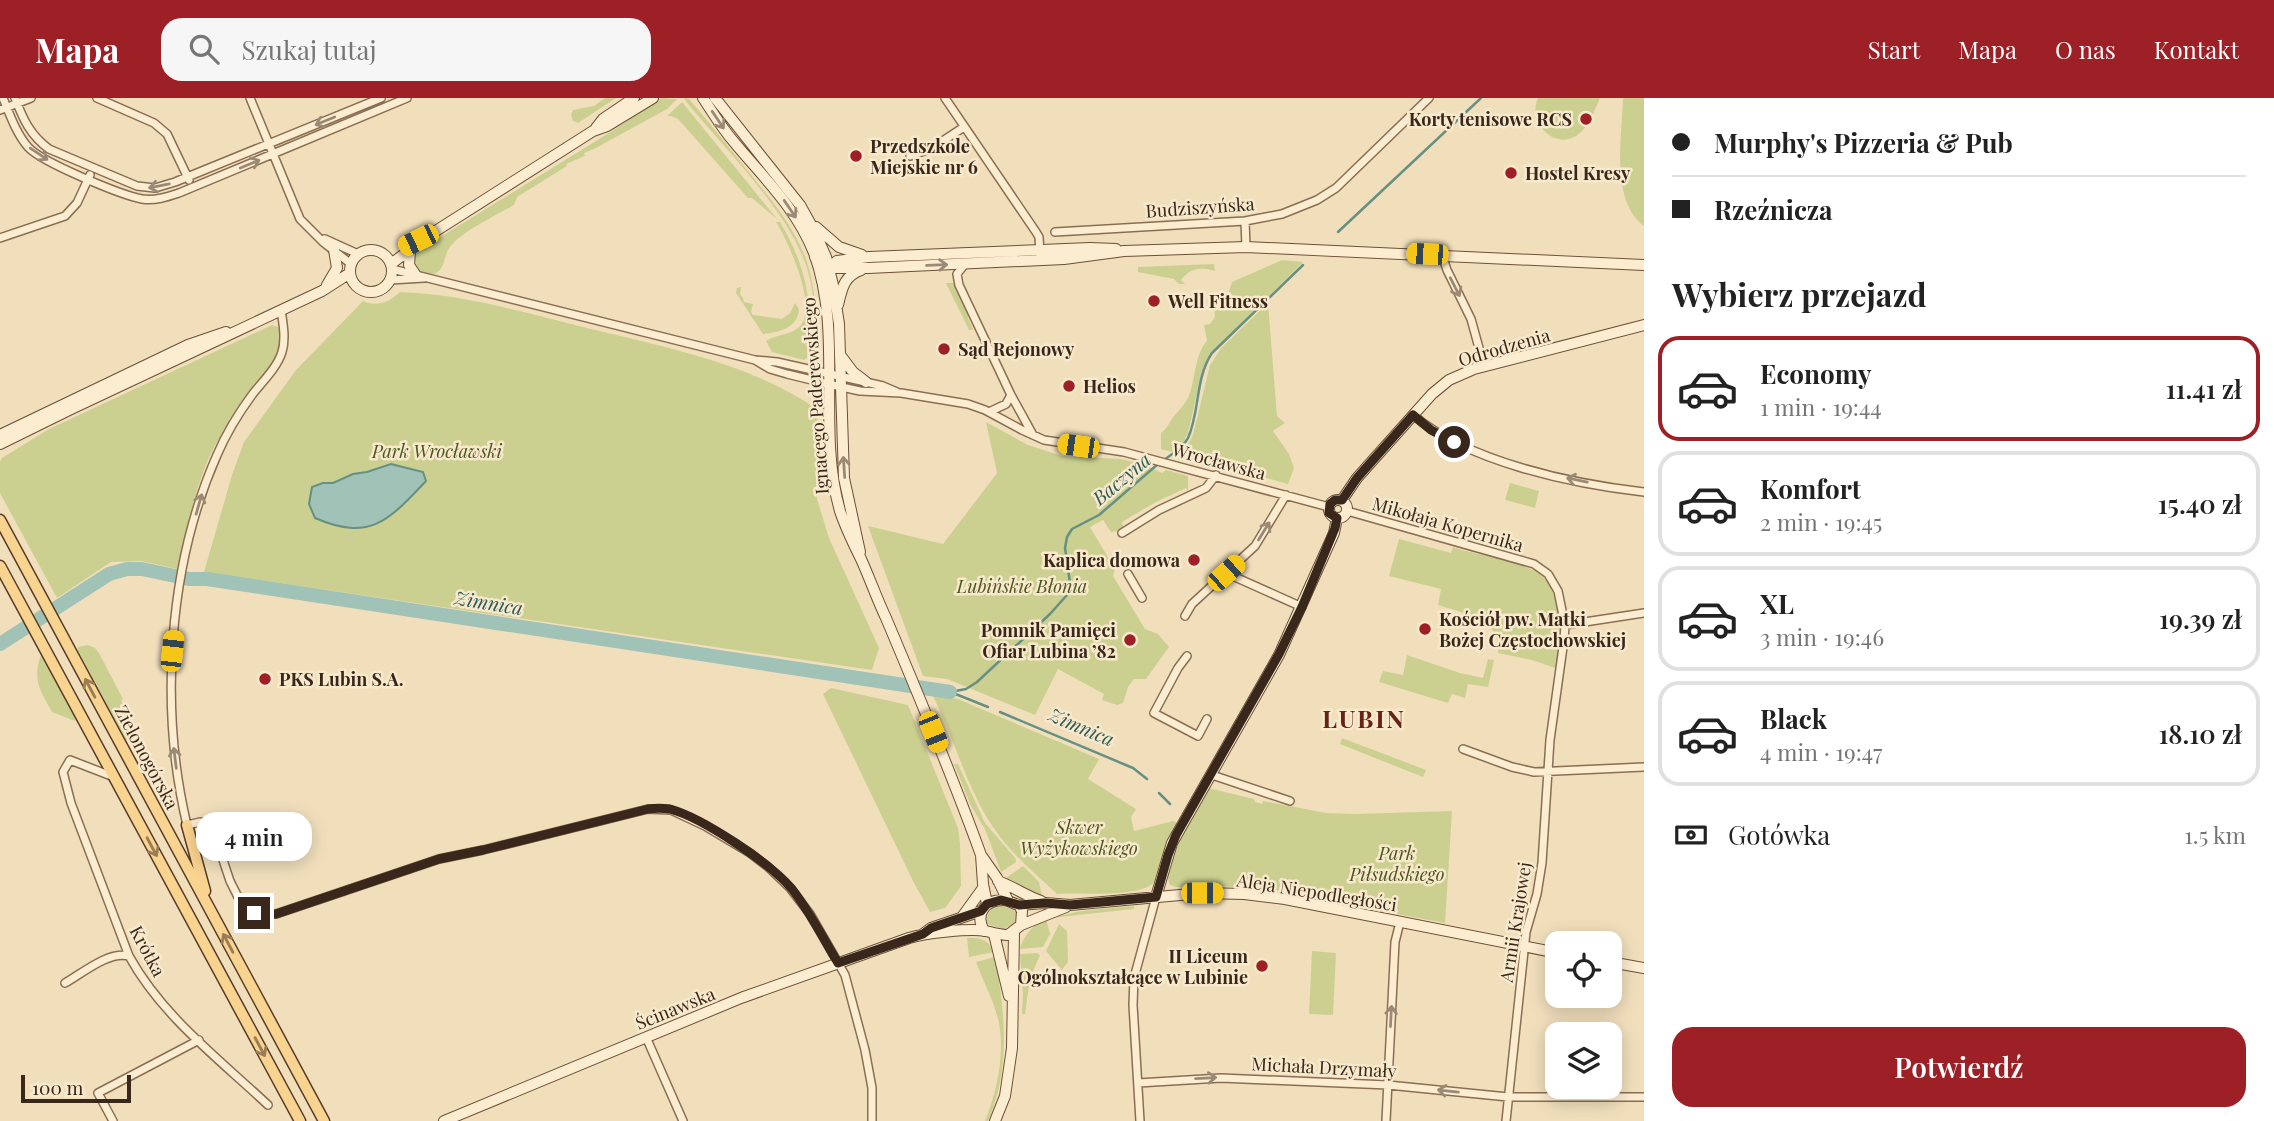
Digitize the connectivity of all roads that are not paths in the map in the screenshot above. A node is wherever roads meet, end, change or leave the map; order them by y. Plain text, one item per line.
1 (3, 98) edge
2 (31, 98) edge
3 (97, 98) edge
4 (250, 98) edge
5 (381, 98) edge
6 (407, 98) edge
7 (634, 98) edge
8 (653, 98) edge
9 (703, 98) edge
10 (945, 98) edge
11 (1429, 98) edge
12 (16, 101) edge
13 (111, 101) edge
14 (719, 101) edge
15 (4, 109) edge
16 (964, 127) junction
17 (593, 131) junction
18 (269, 144) junction
19 (273, 155) junction
20 (910, 156) dead end
21 (92, 168) junction
22 (188, 176) junction
23 (88, 178) junction
24 (192, 187) junction
25 (810, 221) junction
26 (1245, 221) junction
27 (1055, 232) dead end
28 (314, 234) junction
29 (431, 234) junction
30 (0, 238) edge
31 (1246, 247) junction
32 (334, 250) junction
33 (410, 251) junction
34 (358, 254) junction
35 (1442, 255) junction
36 (1040, 256) junction
37 (815, 257) junction
38 (869, 262) junction
39 (965, 264) junction
40 (1644, 265) edge
41 (828, 266) junction
42 (390, 267) junction
43 (351, 268) junction
44 (420, 276) junction
45 (821, 278) junction
46 (355, 284) junction
47 (322, 291) junction
48 (837, 309) junction
49 (282, 310) junction
50 (1644, 325) edge
51 (243, 327) junction
52 (841, 355) junction
53 (1484, 366) junction
54 (828, 379) junction
55 (841, 382) junction
56 (866, 382) junction
57 (901, 393) junction
58 (1013, 398) junction
59 (989, 412) junction
60 (1413, 415) junction
61 (1012, 424) junction
62 (0, 435) edge
63 (1034, 436) junction
64 (0, 444) edge
65 (1216, 475) junction
66 (1644, 492) edge
67 (1286, 495) junction
68 (1342, 500) junction
69 (1329, 507) junction
70 (1347, 511) junction
71 (1337, 518) junction
72 (0, 520) edge
73 (1122, 533) dead end
74 (860, 558) junction
75 (0, 566) edge
76 (1226, 573) junction
77 (1128, 574) dead end
78 (1142, 598) dead end
79 (1302, 607) junction
80 (1644, 613) edge
81 (1185, 616) dead end
82 (1565, 625) junction
83 (1187, 656) dead end
84 (1207, 719) dead end
85 (1463, 749) dead end
86 (1644, 767) edge
87 (1549, 770) junction
88 (1212, 775) junction
89 (114, 777) junction
90 (1290, 801) dead end
91 (187, 825) junction
92 (981, 855) junction
93 (998, 881) junction
94 (983, 888) junction
95 (1156, 897) junction
96 (1008, 901) junction
97 (1045, 903) junction
98 (1019, 905) junction
99 (1070, 905) junction
100 (984, 908) junction
101 (211, 910) junction
102 (962, 918) junction
103 (1400, 922) junction
104 (1017, 929) junction
105 (989, 933) junction
106 (923, 934) junction
107 (1524, 947) junction
108 (1545, 951) edge
109 (129, 956) junction
110 (838, 963) junction
111 (1622, 964) edge
112 (1644, 968) edge
113 (65, 983) dead end
114 (1011, 1003) junction
115 (646, 1037) junction
116 (199, 1040) junction
117 (1138, 1083) junction
118 (1388, 1085) junction
119 (1508, 1097) junction
120 (1644, 1097) edge
121 (268, 1105) dead end
122 (114, 1121) edge
123 (300, 1121) edge
124 (324, 1121) edge
125 (444, 1121) edge
126 (682, 1121) edge
127 (872, 1121) edge
128 (995, 1121) edge
129 (1140, 1121) edge
130 (1386, 1121) edge
131 (1506, 1121) edge

1 - 15 street
2 - 12 street
3 - 13 street
4 - 18 street
5 -> 18 street
6 - 19 street
7 - 17 street
8 - 17 street
9 -> 37 street, Ignacego Paderewskiego
10 - 16 street
11 - 26 street, Budziszyńska
12 - 15 street
12 - 21 street
13 - 22 street
14 - 25 street, Ignacego Paderewskiego
15 -> 23 street
16 - 20 street
16 - 36 street
17 - 29 street
18 - 19 street
18 - 22 street
24 -> 19 street
19 - 28 street
22 -> 21 street
21 - 23 street
22 - 24 street
23 - 24 street
23 - 30 street
25 - 38 street
25 - 41 street, Ignacego Paderewskiego
26 - 27 street, Budziszyńska
26 - 31 street
28 - 32 street
28 - 34 street
29 - 33 street
29 - 42 street
31 - 35 street
31 - 36 street
32 - 43 street
32 - 47 street
33 - 42 street
33 - 44 street
34 - 42 street
34 - 43 street
35 - 40 street
35 -> 53 street
36 - 38 street
36 - 39 street
37 - 41 street
37 - 45 street, Ignacego Paderewskiego
38 -> 39 street
38 - 41 street
38 - 48 street
39 - 58 street
41 - 45 street
41 - 48 street, Ignacego Paderewskiego
42 - 44 street, Wrocławska
42 - 46 street
43 - 46 street
43 - 47 street
44 - 54 street, Wrocławska
45 - 54 street, Ignacego Paderewskiego
46 - 47 street
47 - 49 street
48 - 52 street, Ignacego Paderewskiego
49 - 51 street
91 -> 49 street
50 - 53 street, Odrodzenia
51 - 62 street
51 - 64 street
52 - 55 street, Ignacego Paderewskiego
52 - 56 street
53 - 60 street, Odrodzenia
54 - 55 street, Wrocławska
54 - 74 street, Ignacego Paderewskiego
55 - 56 street, Wrocławska
55 - 57 street, Wrocławska
74 -> 55 street, Ignacego Paderewskiego
56 - 57 street, Wrocławska
57 - 59 street, Wrocławska
58 - 59 street
58 - 61 street
58 - 63 street
59 - 61 street, Wrocławska
66 -> 60 street
60 - 68 street, Odrodzenia
61 - 63 street, Wrocławska
63 - 65 street, Wrocławska
65 - 67 street, Wrocławska
65 - 73 street
67 - 69 street, Wrocławska
76 -> 67 street
68 - 69 street
68 - 70 street
69 - 71 street
70 - 71 street
70 - 82 street, Mikołaja Kopernika
71 - 79 street
101 -> 72 main road, Zielonogórska
74 - 92 street, Ignacego Paderewskiego
75 - 89 main road
76 - 79 street
76 - 81 street
77 - 78 street
79 - 88 street
80 - 82 street
82 - 87 street, Mikołaja Kopernika
83 - 84 street
85 - 87 street
86 - 87 street
87 - 107 street, Armii Krajowej
88 - 90 street
88 - 95 street
89 - 109 street, Krótka
89 -> 123 main road
91 - 101 main road
91 - 110 street
92 - 93 street, Ignacego Paderewskiego
92 - 94 street, Ignacego Paderewskiego
93 - 96 street, Ignacego Paderewskiego
93 - 97 street
94 - 100 street, Ignacego Paderewskiego
94 - 102 street
95 - 99 street, Aleja Niepodległości
95 - 103 street, Aleja Niepodległości
95 - 117 street
96 - 98 street
96 - 100 street
97 - 98 street, Aleja Niepodległości
97 - 99 street, Aleja Niepodległości
98 - 104 street
99 - 104 street, Aleja Niepodległości
100 - 102 street, Ścinawska
100 - 105 street
124 -> 101 main road, Zielonogórska
102 - 106 street, Ścinawska
103 - 107 street, Aleja Niepodległości
118 -> 103 street
104 - 105 street
104 - 114 street
105 - 106 street, Ścinawska
105 - 114 street
106 - 110 street, Ścinawska
107 - 108 street, Aleja Niepodległości
107 - 119 street, Armii Krajowej
109 - 113 street
109 - 116 street, Krótka
110 - 115 street, Ścinawska
110 - 127 street
111 - 112 street
114 - 128 street
115 - 125 street, Ścinawska
115 - 126 street
116 - 121 street, Krótka
116 - 122 street
117 -> 118 street, Michała Drzymały
117 - 129 street
119 -> 118 street, Michała Drzymały
118 - 130 street
119 - 120 street, Michała Drzymały
119 - 131 street, Armii Krajowej

